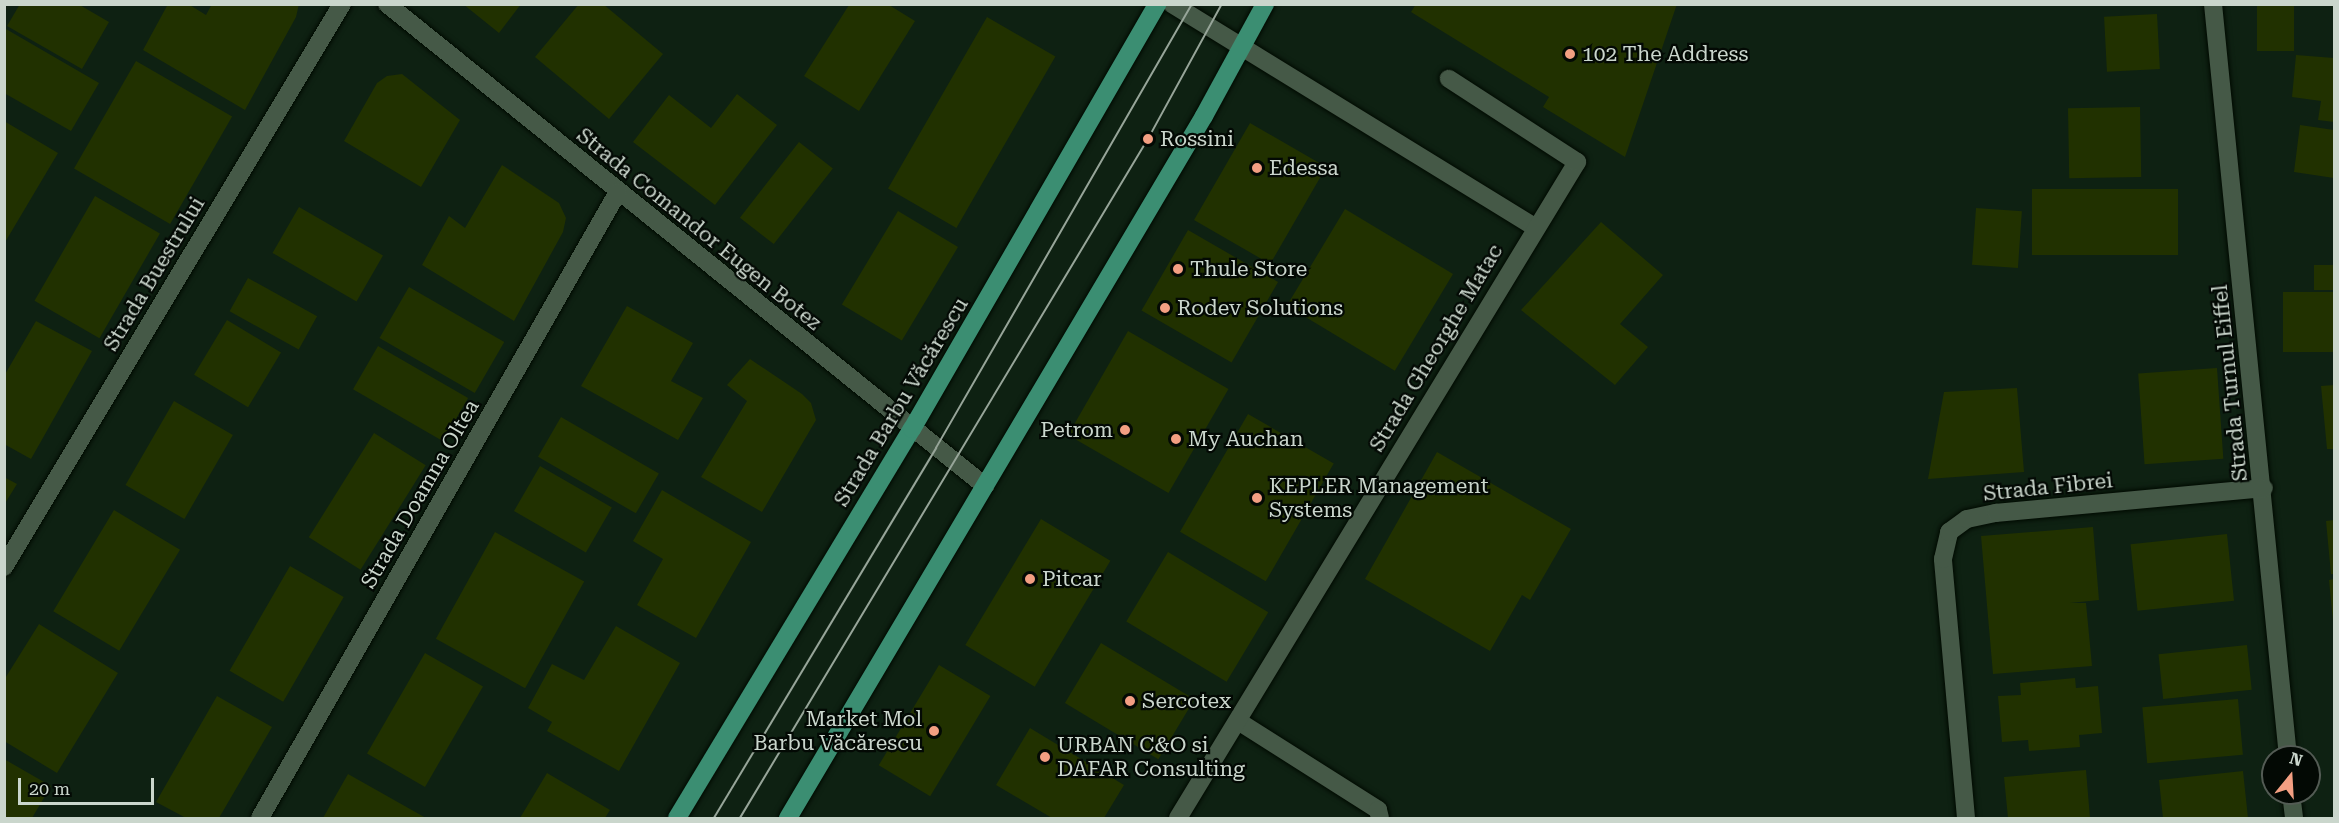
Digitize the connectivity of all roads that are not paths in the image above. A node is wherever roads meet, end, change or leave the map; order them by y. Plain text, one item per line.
1 (342, 4) edge
2 (387, 4) edge
3 (1157, 4) edge
4 (1172, 4) edge
5 (1265, 4) edge
6 (2213, 4) edge
7 (1240, 47) junction
8 (1449, 79) dead end
9 (618, 192) junction
10 (1535, 227) junction
11 (912, 429) junction
12 (985, 486) junction
13 (2264, 488) junction
14 (4, 567) edge
15 (1238, 721) junction
16 (2287, 745) edge
17 (260, 819) edge
18 (677, 819) edge
19 (788, 819) edge
20 (1178, 819) edge
21 (1380, 819) edge
22 (1966, 819) edge

1 - 14 street, Strada Buestrului
2 - 9 street, Strada Comandor Eugen Botez
3 - 11 main road, Strada Barbu Văcărescu
4 - 7 street
5 - 7 main road
6 - 13 street, Strada Turnul Eiffel
7 - 10 street
7 - 12 main road
8 - 10 street, Strada Gheorghe Matac
9 - 11 street, Strada Comandor Eugen Botez
9 - 17 street, Strada Doamna Oltea
10 - 15 street, Strada Gheorghe Matac
11 - 12 street, Strada Comandor Eugen Botez
11 - 18 main road, Strada Barbu Văcărescu
12 - 19 main road
13 - 16 street, Strada Turnul Eiffel
13 - 22 street, Strada Fibrei
15 - 20 street, Strada Gheorghe Matac
15 - 21 street

